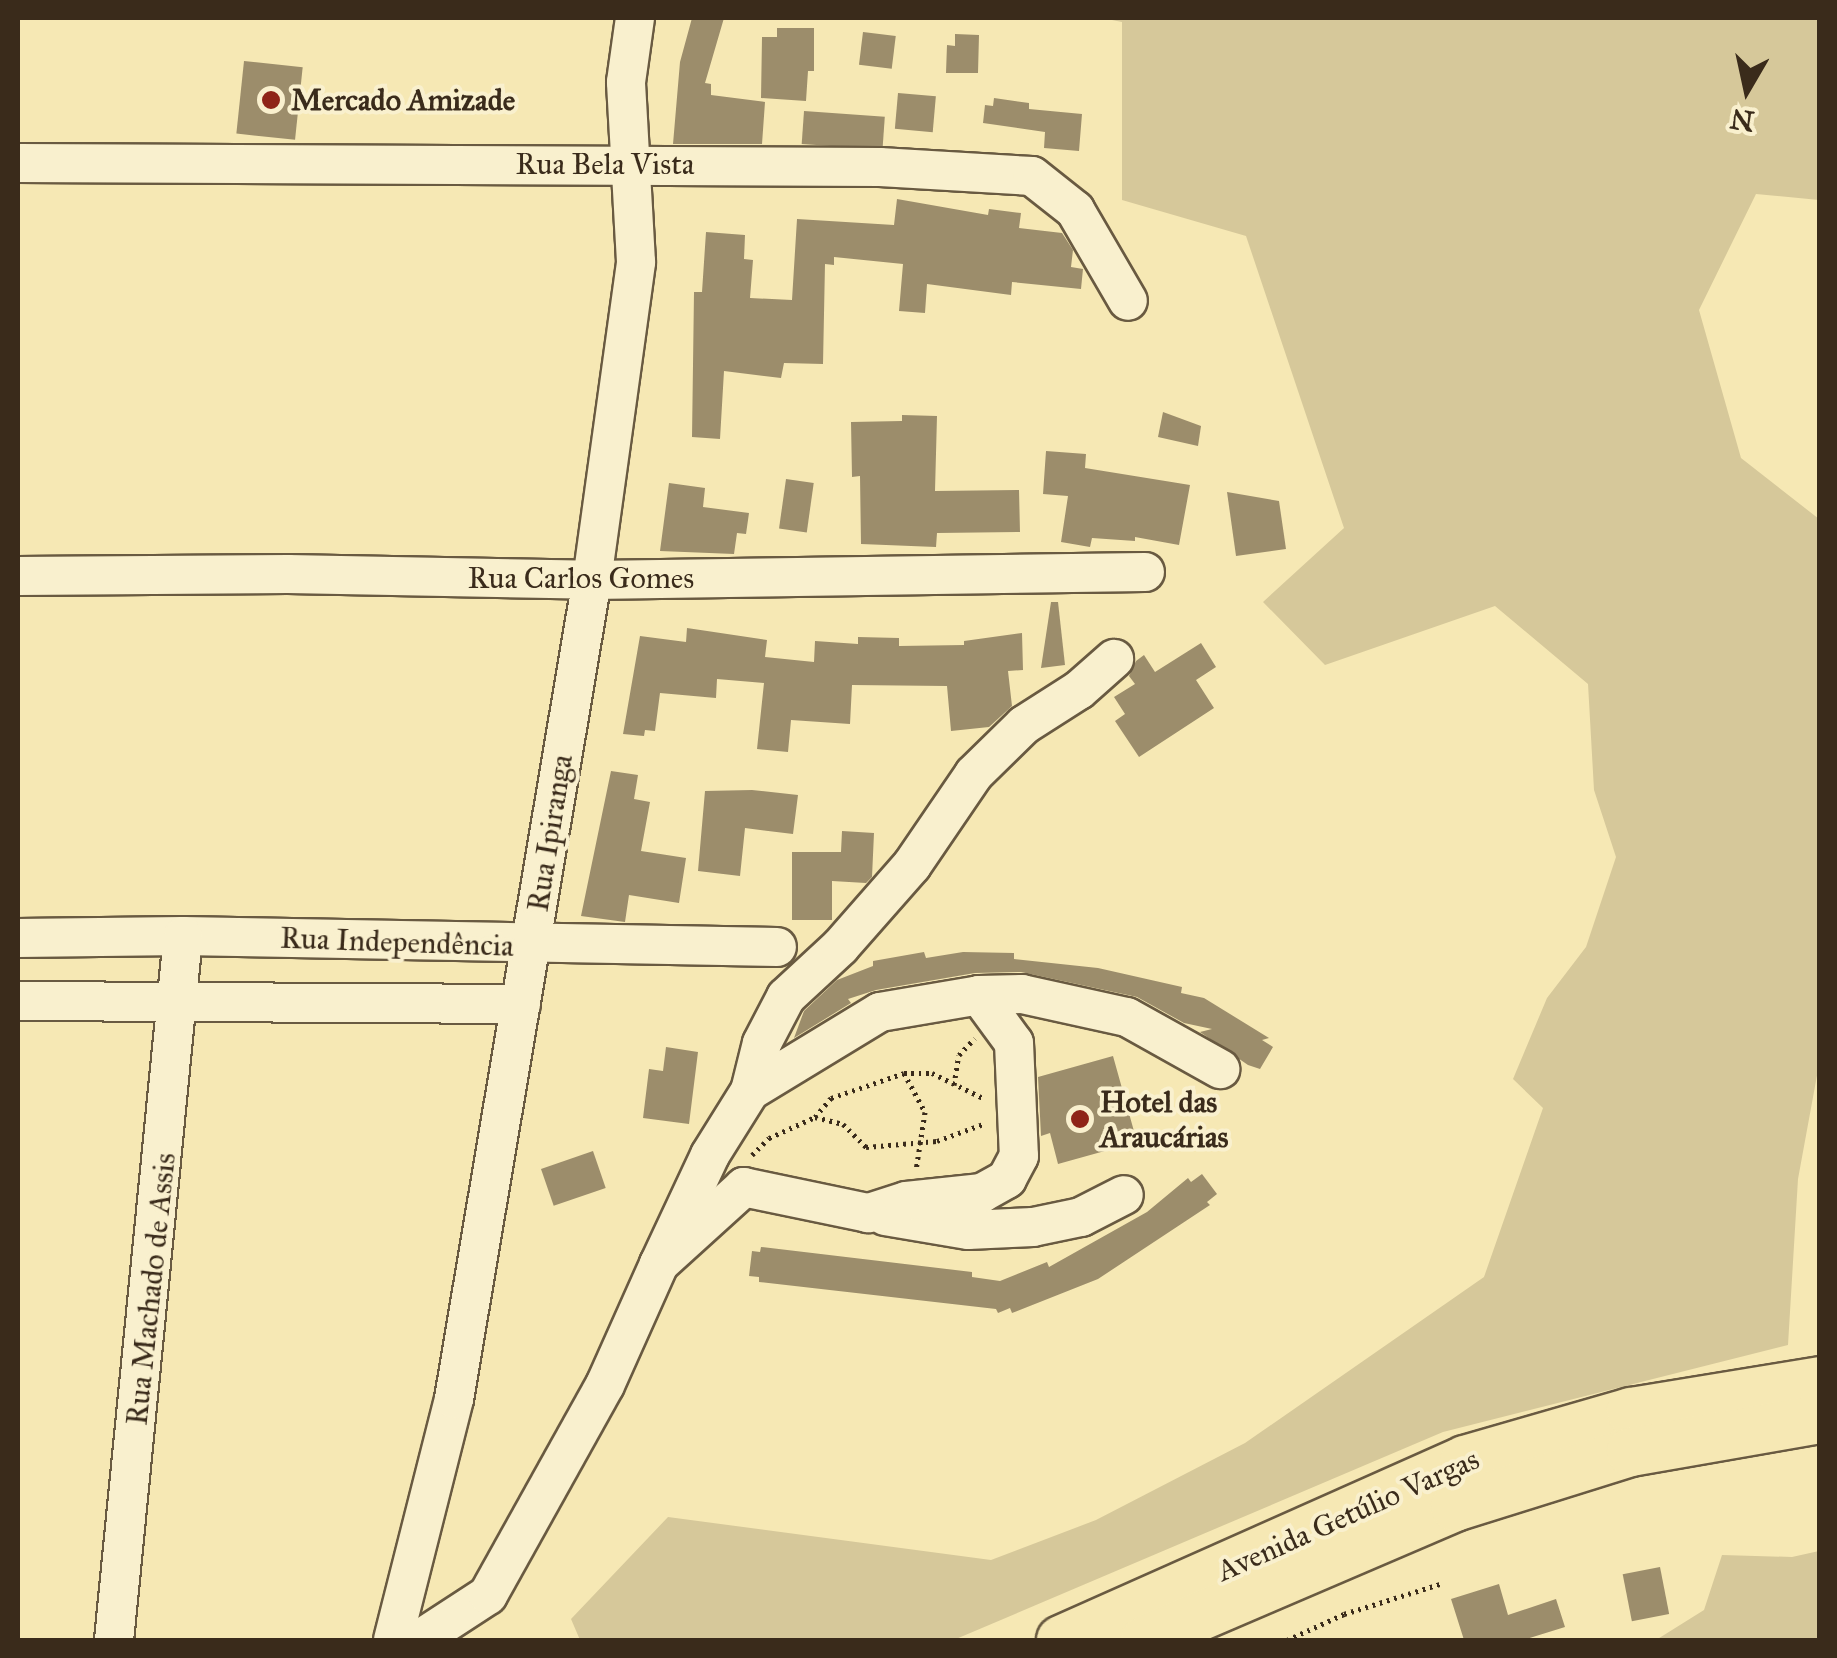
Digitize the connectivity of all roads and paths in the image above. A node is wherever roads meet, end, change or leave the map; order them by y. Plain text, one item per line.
1 (635, 18) edge
2 (18, 162) edge
3 (631, 164) junction
4 (1128, 300) dead end
5 (1146, 572) dead end
6 (18, 576) edge
7 (592, 580) junction
8 (1114, 659) dead end
9 (183, 936) junction
10 (18, 938) edge
11 (531, 946) junction
12 (777, 947) dead end
13 (180, 1000) junction
14 (1044, 1000) junction
15 (18, 1001) edge
16 (520, 1004) junction
17 (996, 1018) junction
18 (1220, 1069) dead end
19 (904, 1073) junction
20 (954, 1086) junction
21 (750, 1091) junction
22 (1016, 1110) junction
23 (815, 1117) junction
24 (923, 1142) junction
25 (727, 1171) junction
26 (1124, 1195) dead end
27 (906, 1201) junction
28 (868, 1213) junction
29 (1820, 1381) edge
30 (1820, 1420) edge
31 (1440, 1584) dead end
32 (114, 1640) edge
33 (393, 1640) edge
34 (419, 1640) edge
35 (1060, 1640) edge
36 (1145, 1640) edge
37 (1288, 1640) edge

1 - 3 street, Rua Ipiranga
2 - 3 street, Rua Bela Vista
3 - 4 street, Rua Bela Vista
3 - 7 street, Rua Ipiranga
5 - 7 street, Rua Carlos Gomes
6 - 7 street, Rua Carlos Gomes
7 - 11 street, Rua Ipiranga
8 - 21 street
9 - 10 street, Rua Independência
9 - 11 street, Rua Independência
9 - 13 street, Rua Machado de Assis
11 - 12 street, Rua Independência
11 - 16 street, Rua Ipiranga
13 - 15 street, Rua Independência
13 - 16 street, Rua Independência
13 - 32 street, Rua Machado de Assis
14 - 17 street
14 - 17 street
14 - 18 street
16 - 33 street, Rua Ipiranga
17 - 20 path
17 - 21 street
17 - 22 street
19 - 20 path
19 - 23 path
19 - 24 path
20 - 22 path
21 - 25 street
22 - 24 path
22 - 27 street
23 - 24 path
23 - 25 path
24 - 27 path
25 - 28 street
25 - 34 street
26 - 28 street
27 - 28 street
29 - 35 main road, Avenida Getúlio Vargas
30 - 36 main road, Avenida Getúlio Vargas
31 - 37 path

